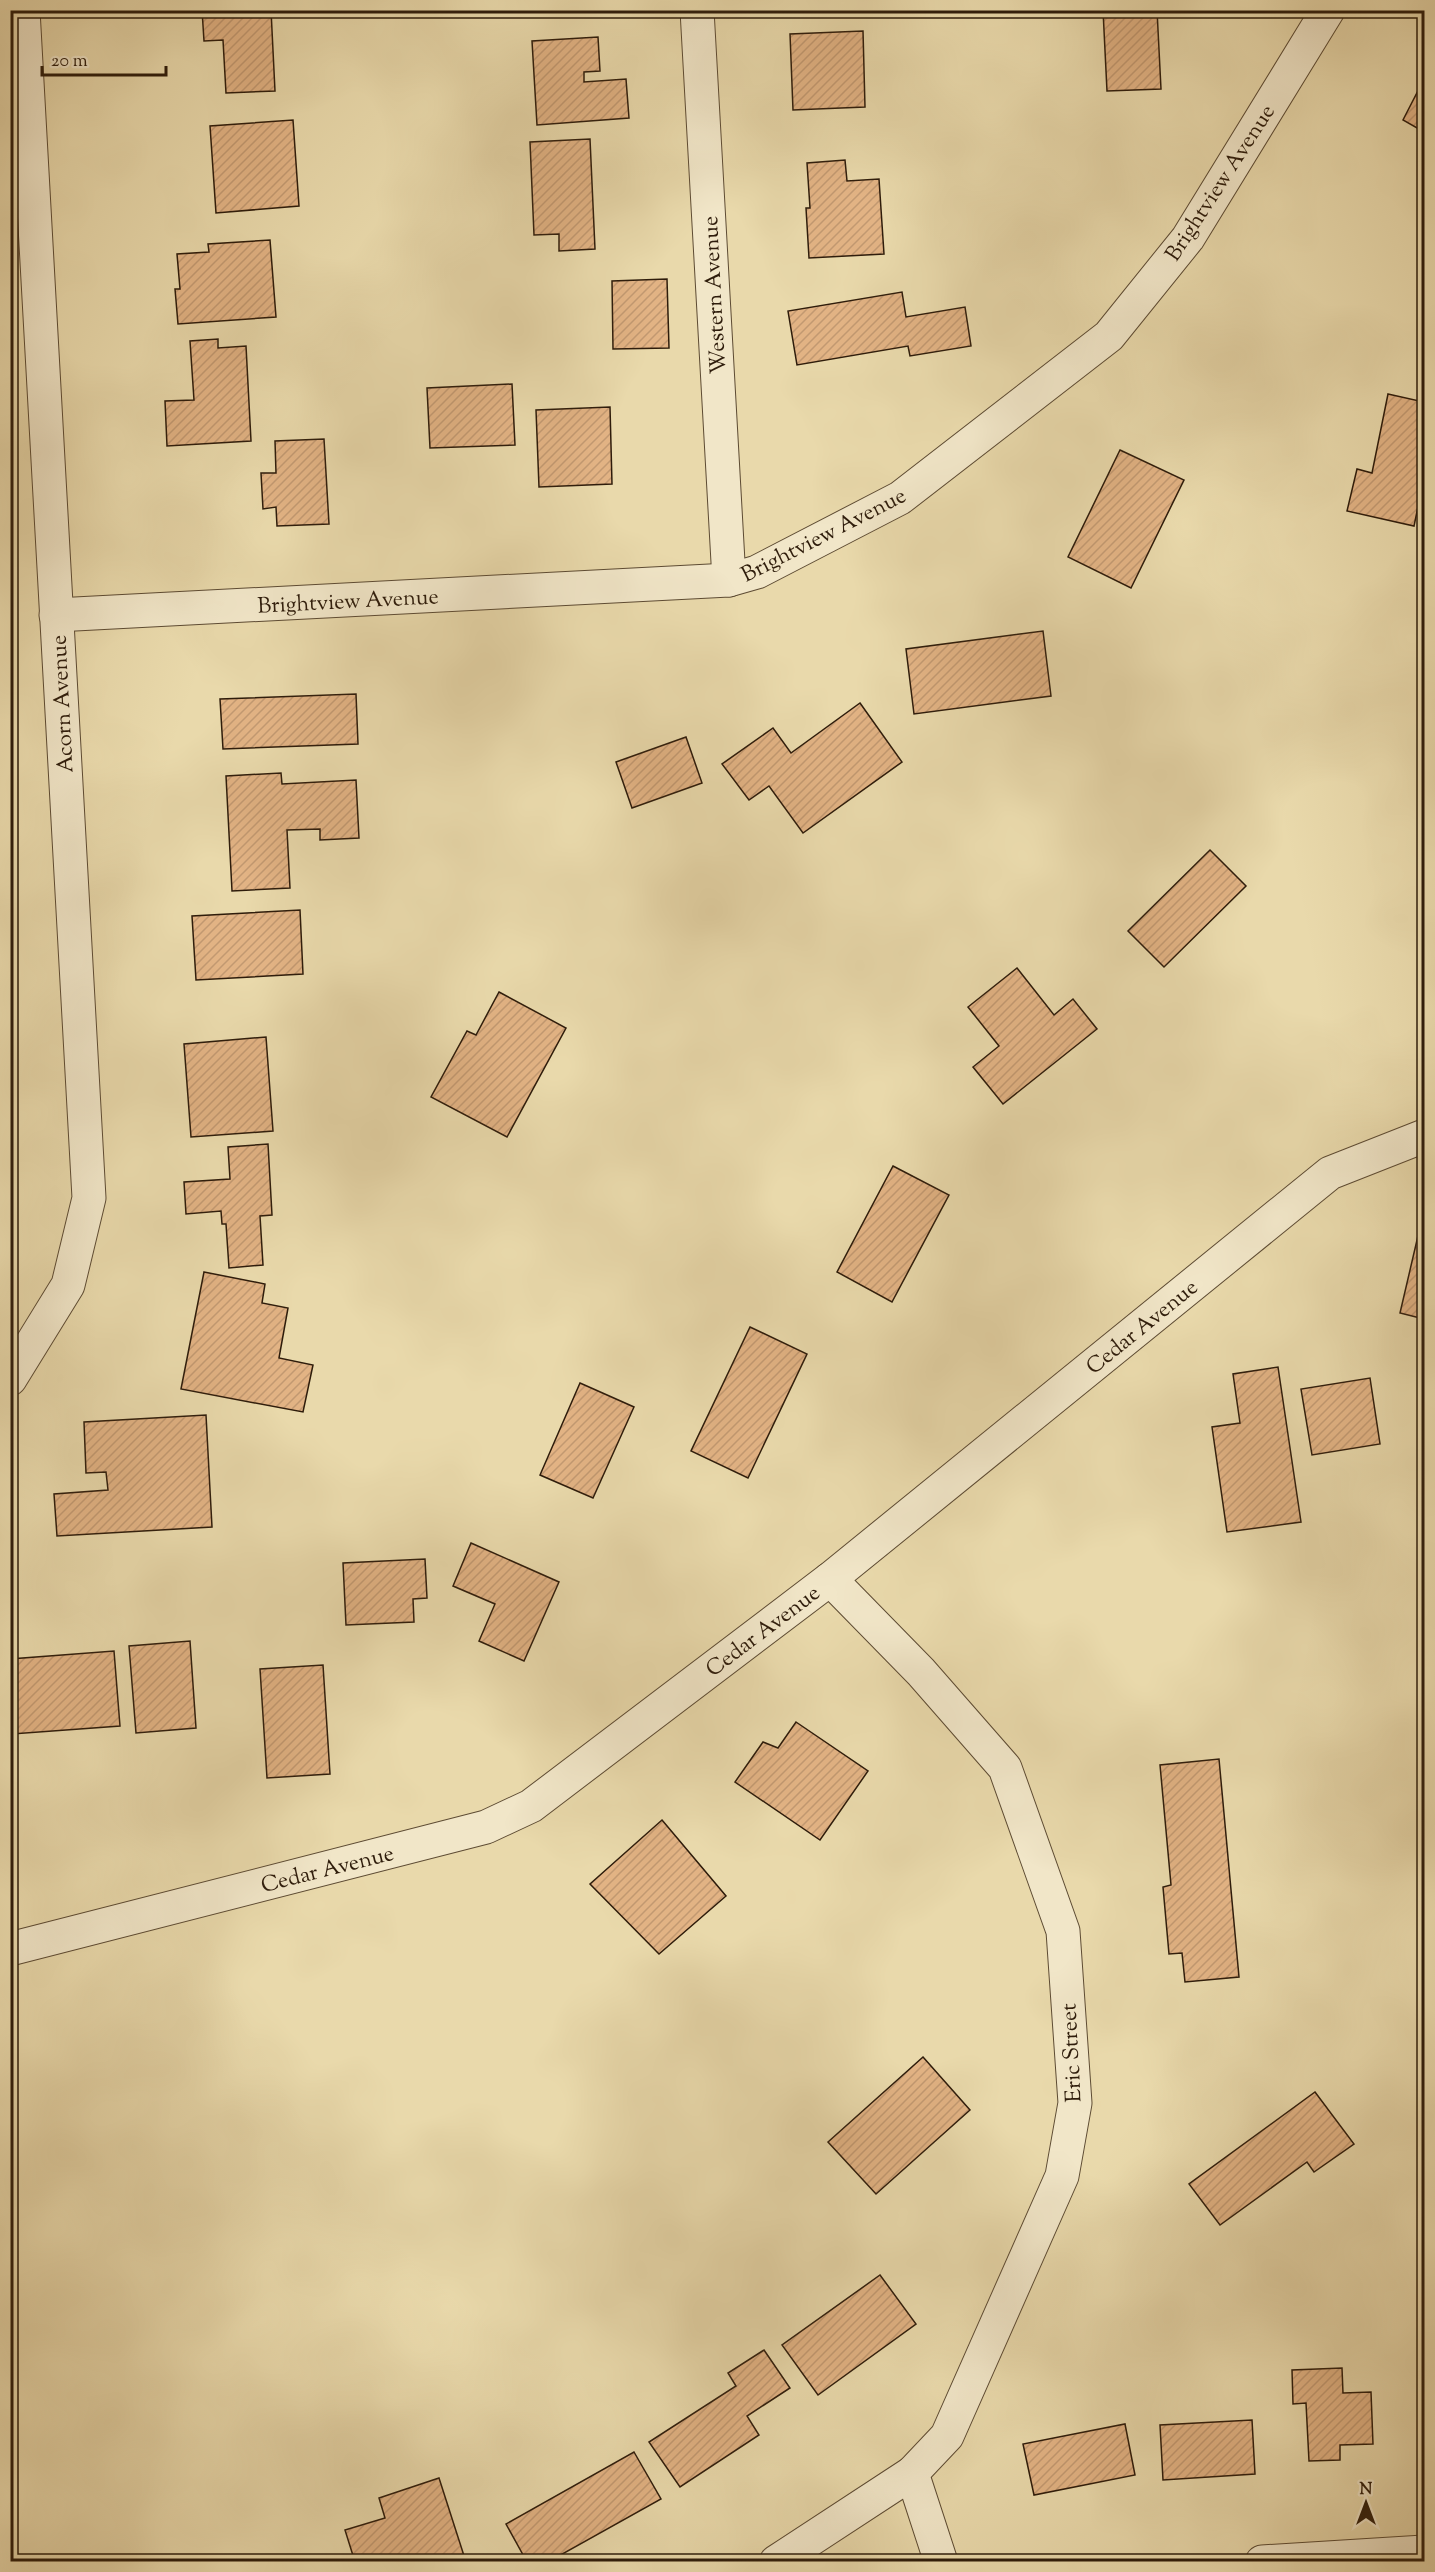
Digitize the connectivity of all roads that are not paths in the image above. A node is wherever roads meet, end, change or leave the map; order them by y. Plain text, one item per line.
1 (23, 10) edge
2 (697, 10) edge
3 (1328, 10) edge
4 (729, 580) junction
5 (56, 615) junction
6 (1425, 1136) edge
7 (10, 1379) edge
8 (830, 1579) junction
9 (10, 1949) edge
10 (912, 2473) junction
11 (1425, 2552) edge
12 (776, 2562) edge
13 (941, 2562) edge
14 (1262, 2562) edge

1 - 5 street, Acorn Avenue
2 - 4 street, Western Avenue
3 - 4 street, Brightview Avenue
4 - 5 street, Brightview Avenue
5 - 7 street, Acorn Avenue
6 - 8 street, Cedar Avenue
8 - 9 street, Cedar Avenue
8 - 10 street, Eric Street
10 - 12 street, Eric Street
10 - 13 street
11 - 14 street

